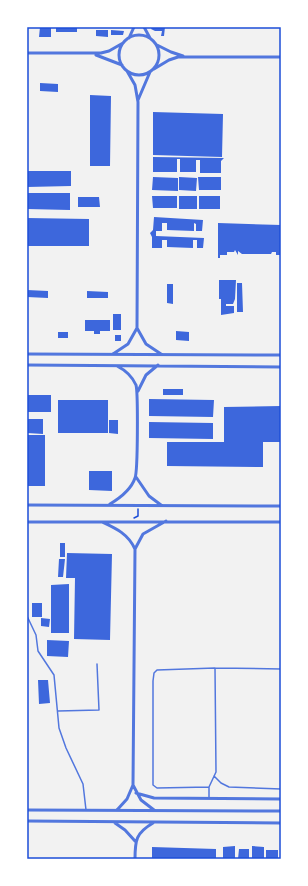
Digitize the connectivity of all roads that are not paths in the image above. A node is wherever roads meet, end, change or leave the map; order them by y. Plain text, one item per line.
1 (134, 27) edge
2 (144, 27) edge
3 (129, 38) junction
4 (152, 39) junction
5 (124, 43) junction
6 (156, 44) junction
7 (27, 53) edge
8 (92, 54) junction
9 (187, 56) junction
10 (281, 57) edge
11 (123, 65) junction
12 (154, 69) junction
13 (128, 71) junction
14 (150, 72) junction
15 (138, 102) junction
16 (137, 328) junction
17 (27, 354) edge
18 (113, 354) junction
19 (162, 355) junction
20 (281, 355) edge
21 (27, 364) edge
22 (115, 365) junction
23 (158, 365) junction
24 (281, 367) edge
25 (137, 393) junction
26 (136, 477) junction
27 (27, 505) edge
28 (108, 505) junction
29 (161, 505) junction
30 (281, 506) edge
31 (100, 521) junction
32 (166, 521) junction
33 (27, 522) edge
34 (281, 522) edge
35 (135, 549) junction
36 (27, 616) edge
37 (97, 664) dead end
38 (215, 668) junction
39 (281, 669) edge
40 (58, 711) junction
41 (214, 776) junction
42 (133, 785) junction
43 (210, 787) junction
44 (281, 789) edge
45 (136, 793) junction
46 (209, 798) junction
47 (281, 799) edge
48 (27, 810) edge
49 (86, 810) junction
50 (117, 810) junction
51 (154, 810) junction
52 (281, 811) edge
53 (27, 821) edge
54 (112, 822) junction
55 (153, 822) junction
56 (281, 823) edge
57 (135, 841) junction
58 (135, 859) edge

1 - 3 street
2 - 4 street
3 - 4 street
3 - 5 street
4 - 6 street
5 - 8 street
5 - 11 street
6 - 9 street
6 - 12 street
7 - 8 street
8 - 11 street
9 - 10 street
9 - 12 street
11 - 13 street
12 - 14 street
13 - 14 street
13 - 15 street
14 - 15 street
15 - 16 street
16 - 18 street
16 - 19 street
17 - 18 street
18 - 19 street
19 - 20 street
21 - 22 street
22 - 23 street
22 - 25 street
23 - 24 street
23 - 25 street
25 - 26 street
26 - 28 street
26 - 29 street
27 - 28 street
28 - 29 street
29 - 30 street
31 - 32 street
31 - 33 street
31 - 35 street
32 - 34 street
32 - 35 street
35 - 42 street
36 - 40 lane
37 - 40 lane
38 - 39 lane
38 - 41 lane
38 - 43 lane
40 - 49 lane
41 - 43 lane
41 - 44 lane
42 - 45 street
42 - 50 street
43 - 46 lane
45 - 46 street
45 - 51 street
46 - 47 street
48 - 49 street
49 - 50 street
50 - 51 street
51 - 52 street
53 - 54 street
54 - 55 street
54 - 57 street
55 - 56 street
55 - 57 street
57 - 58 street

